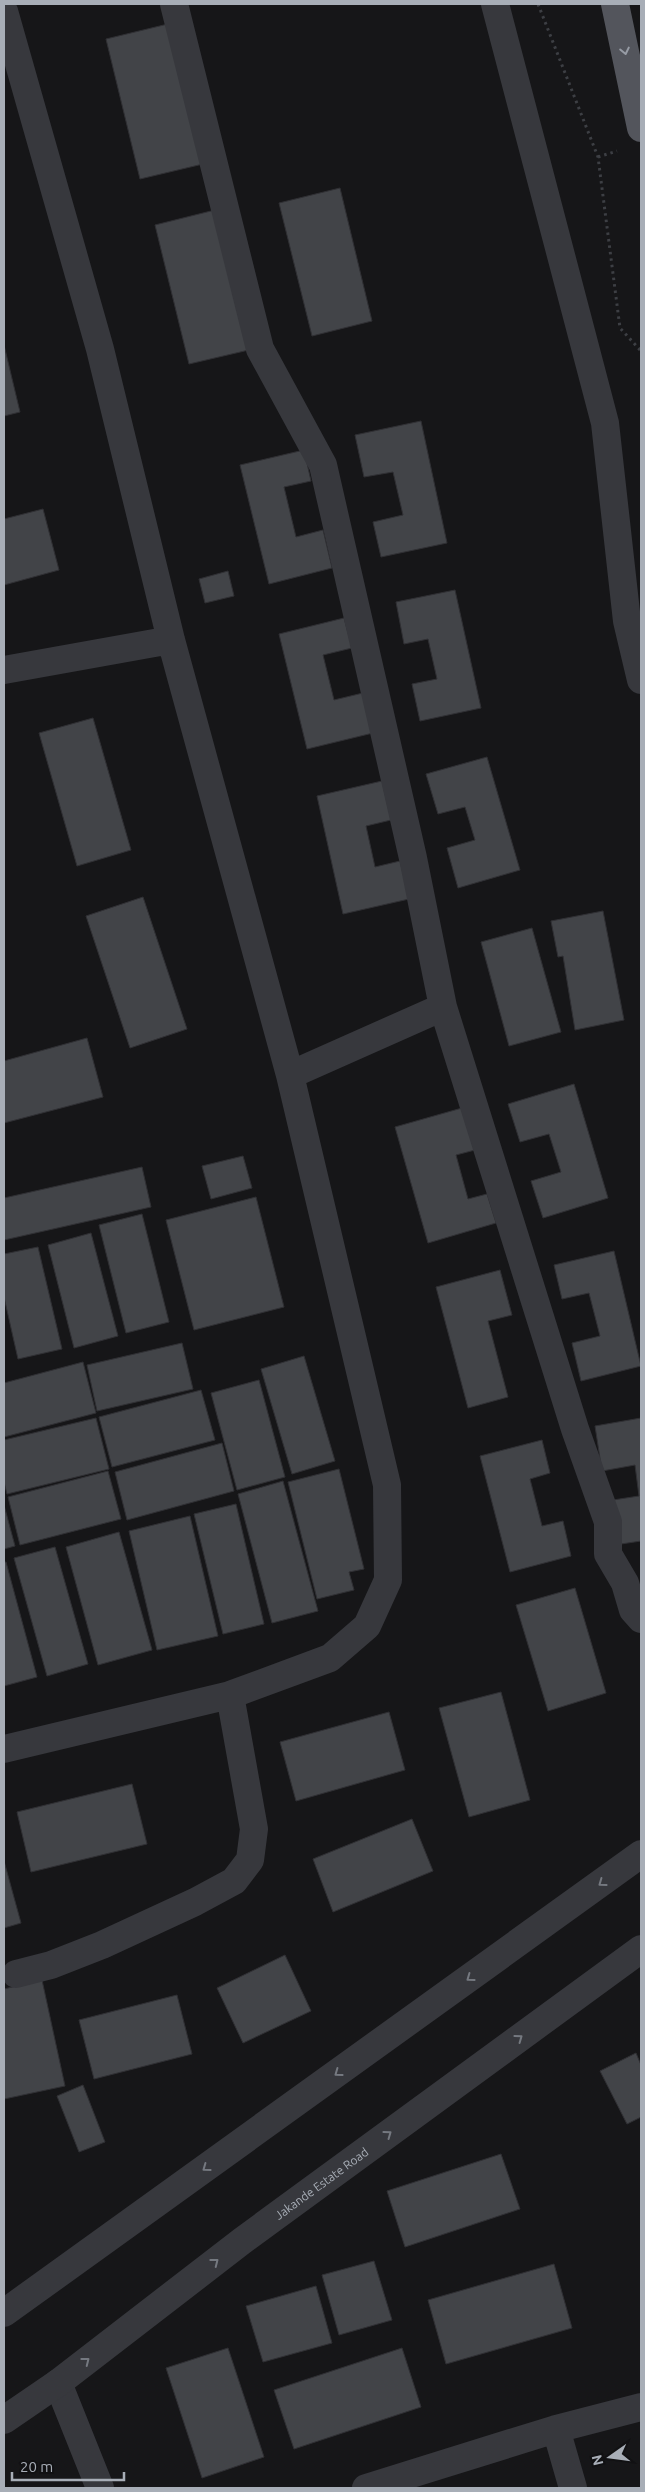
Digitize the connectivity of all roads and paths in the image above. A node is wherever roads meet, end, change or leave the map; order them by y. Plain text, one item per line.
1 (174, 4) edge
2 (495, 4) edge
3 (538, 4) edge
4 (614, 4) edge
5 (4, 11) edge
6 (641, 128) edge
7 (641, 351) edge
8 (172, 640) junction
9 (4, 670) edge
10 (641, 680) edge
11 (443, 1007) junction
12 (290, 1075) junction
13 (641, 1619) edge
14 (230, 1695) junction
15 (4, 1749) edge
16 (641, 1854) edge
17 (641, 1949) edge
18 (16, 1974) dead end
19 (4, 2313) edge
20 (58, 2382) junction
21 (641, 2407) edge
22 (4, 2420) edge
23 (556, 2429) junction
24 (100, 2488) edge
25 (366, 2488) edge
26 (573, 2488) edge

1 - 11 street
2 - 10 street
3 - 7 path
4 -> 6 main road
5 - 8 street
8 - 9 street
8 - 12 street
11 - 12 street
11 - 13 street
12 - 14 street
14 - 15 street
14 - 18 street
16 -> 19 street
20 -> 17 street, Jakande Estate Road
20 - 22 street, Jakande Estate Road
20 - 24 street
21 - 23 street
23 - 25 street
23 - 26 street

